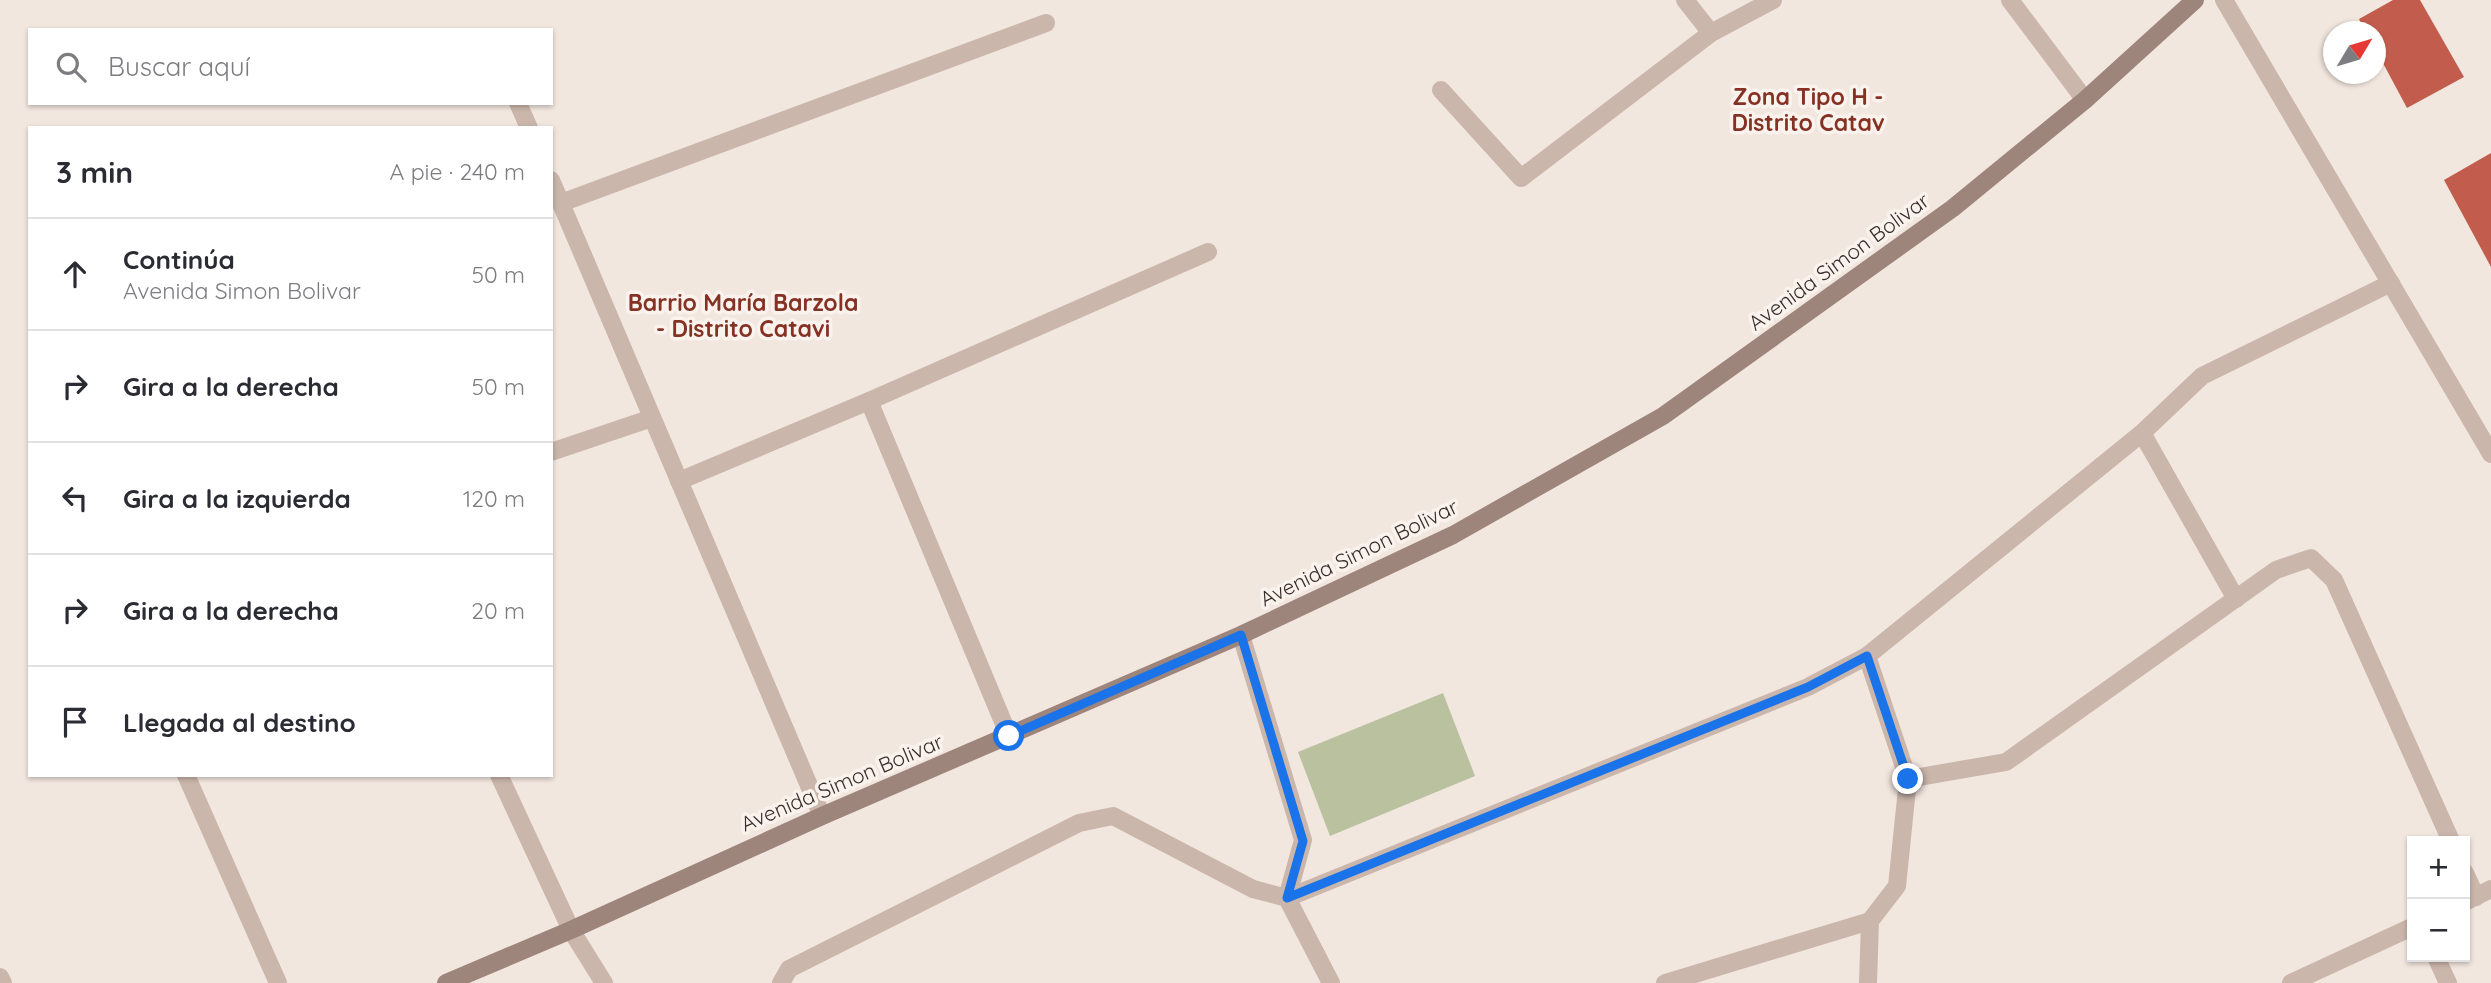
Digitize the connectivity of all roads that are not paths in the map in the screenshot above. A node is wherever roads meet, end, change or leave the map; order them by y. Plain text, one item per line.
1 (1685, 0) edge
2 (1773, 0) edge
3 (2010, 0) edge
4 (2195, 0) edge
5 (2224, 0) edge
6 (1046, 23) dead end
7 (1711, 33) junction
8 (1441, 90) dead end
9 (2085, 100) junction
10 (520, 105) edge
11 (528, 126) edge
12 (553, 185) edge
13 (561, 203) junction
14 (1208, 252) dead end
15 (2392, 283) junction
16 (869, 401) junction
17 (652, 418) junction
18 (2142, 433) junction
19 (553, 451) edge
20 (2491, 454) edge
21 (679, 481) junction
22 (2236, 599) junction
23 (1241, 635) junction
24 (1867, 656) junction
25 (1009, 736) junction
26 (187, 777) edge
27 (500, 777) edge
28 (1908, 779) junction
29 (822, 816) junction
30 (2449, 836) edge
31 (1287, 898) junction
32 (1870, 921) junction
33 (2407, 929) edge
34 (571, 930) junction
35 (2439, 962) edge
36 (0, 977) edge
37 (3, 983) edge
38 (278, 983) edge
39 (446, 983) edge
40 (604, 983) edge
41 (780, 983) edge
42 (1331, 983) edge
43 (1665, 983) edge
44 (1868, 983) edge
45 (2291, 983) edge
46 (2448, 983) edge

1 - 7 street
2 - 7 street
3 - 9 street
4 - 9 main road, Avenida Simon Bolivar
5 - 15 street
6 - 13 street
7 - 8 street
9 - 23 main road, Avenida Simon Bolivar
10 - 11 street
12 - 13 street
13 - 17 street
14 - 16 street
15 - 18 street
15 - 20 street
16 - 21 street
16 - 25 street
17 - 19 street
17 - 21 street
18 - 22 street
18 - 24 street
21 - 29 street
22 - 28 street
22 - 30 street
23 - 25 main road, Avenida Simon Bolivar
23 - 31 street
24 - 28 street
24 - 31 street
25 - 29 main road, Avenida Simon Bolivar
26 - 38 street
27 - 34 street
28 - 32 street
29 - 34 main road, Avenida Simon Bolivar
31 - 41 street
31 - 42 street
32 - 43 street
32 - 44 street
33 - 45 street
34 - 39 main road, Avenida Simon Bolivar
34 - 40 street
35 - 46 street
36 - 37 street

